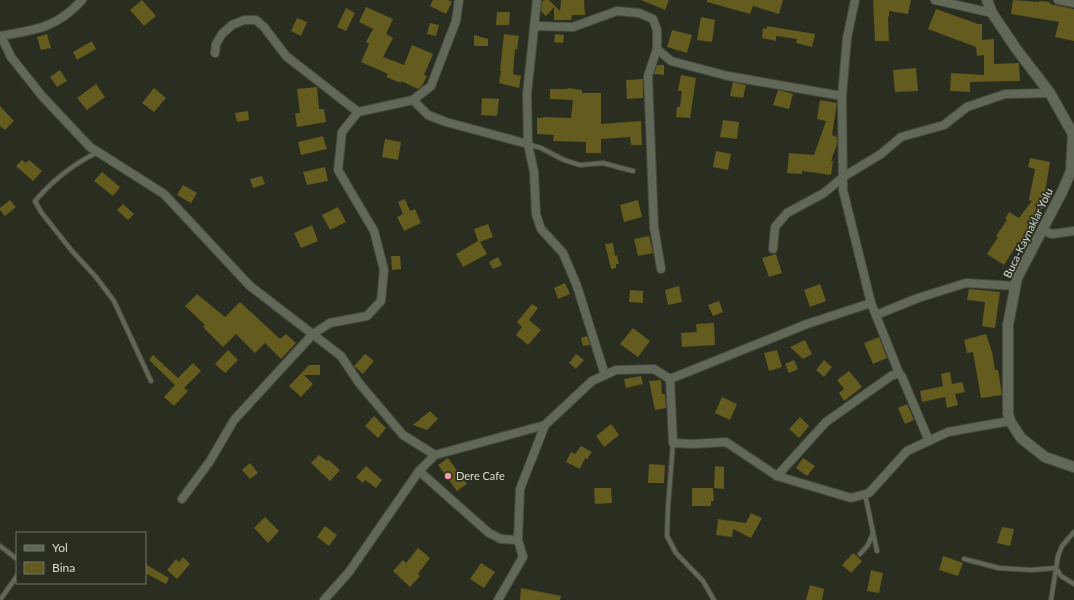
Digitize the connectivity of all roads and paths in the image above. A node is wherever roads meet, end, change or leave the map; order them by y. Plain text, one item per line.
1 (82, 0) edge
2 (459, 0) edge
3 (537, 0) edge
4 (855, 0) edge
5 (935, 0) edge
6 (987, 0) edge
7 (1058, 0) edge
8 (1074, 3) edge
9 (992, 13) junction
10 (535, 26) junction
11 (1, 36) edge
12 (657, 49) junction
13 (215, 54) dead end
14 (1050, 93) junction
15 (842, 96) junction
16 (413, 100) junction
17 (358, 112) junction
18 (1070, 122) edge
19 (528, 144) junction
20 (98, 152) junction
21 (634, 171) dead end
22 (843, 177) junction
23 (1042, 230) junction
24 (1074, 231) edge
25 (773, 249) dead end
26 (661, 269) dead end
27 (1015, 286) junction
28 (871, 302) junction
29 (876, 315) junction
30 (313, 334) junction
31 (899, 373) junction
32 (605, 375) junction
33 (670, 379) junction
34 (152, 381) dead end
35 (1010, 421) junction
36 (545, 425) junction
37 (929, 441) junction
38 (673, 443) junction
39 (435, 455) junction
40 (1074, 467) edge
41 (419, 471) junction
42 (777, 476) junction
43 (865, 494) junction
44 (182, 499) dead end
45 (873, 532) junction
46 (1074, 532) edge
47 (518, 540) junction
48 (0, 546) edge
49 (877, 551) dead end
50 (860, 554) dead end
51 (16, 558) edge
52 (964, 559) dead end
53 (1056, 568) junction
54 (16, 577) edge
55 (1074, 584) edge
56 (0, 600) edge
57 (324, 600) edge
58 (498, 600) edge
59 (714, 600) edge
60 (1051, 600) edge

1 - 11 street
2 - 16 street
3 - 10 street
4 - 15 street
5 - 9 street
6 - 9 street, Buca-Kaynaklar Yolu
7 - 8 street
9 - 14 street, Buca-Kaynaklar Yolu
10 - 12 street
10 - 19 street
11 - 20 street
12 - 15 street
12 - 26 street
13 - 17 street
14 - 18 street, Buca-Kaynaklar Yolu
14 - 22 street
15 - 22 street
16 - 17 street
16 - 19 street
17 - 30 street
18 - 23 street, Buca-Kaynaklar Yolu
19 - 21 lane
19 - 32 street
20 - 30 street
20 - 34 lane
22 - 25 street
22 - 28 street
23 - 24 street
23 - 27 street, Buca-Kaynaklar Yolu
27 - 29 street
27 - 35 street, Buca-Kaynaklar Yolu
28 - 29 street
28 - 33 street
29 - 31 street
30 - 39 street
30 - 44 street
31 - 37 street
31 - 42 street
32 - 33 street
32 - 36 street
33 - 38 street
35 - 37 street
35 - 40 street, Buca-Kaynaklar Yolu
36 - 39 street
36 - 47 street
37 - 43 street
38 - 42 street
38 - 59 lane
39 - 41 street
41 - 47 street
41 - 57 street
42 - 43 street
43 - 45 lane
45 - 49 lane
45 - 50 lane
46 - 53 lane
47 - 58 street
48 - 51 lane
52 - 53 lane
53 - 55 lane
53 - 60 lane
54 - 56 lane

